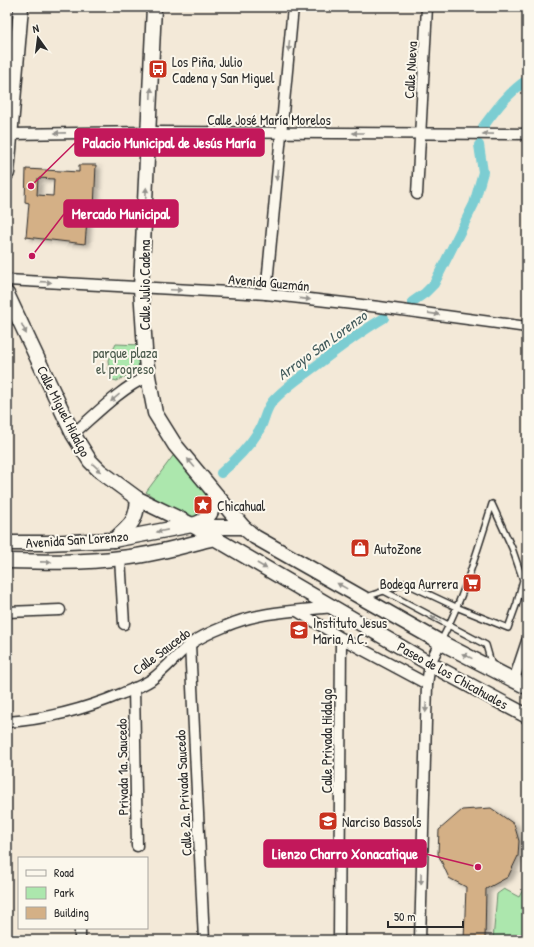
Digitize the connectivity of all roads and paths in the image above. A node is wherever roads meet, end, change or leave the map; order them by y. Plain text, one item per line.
1 (21, 7) edge
2 (154, 7) edge
3 (293, 7) edge
4 (427, 7) edge
5 (149, 132) junction
6 (422, 133) junction
7 (281, 134) junction
8 (527, 134) edge
9 (9, 143) edge
10 (7, 173) edge
11 (417, 194) dead end
12 (7, 280) edge
13 (141, 288) junction
14 (7, 294) edge
15 (266, 294) junction
16 (527, 327) edge
17 (148, 376) junction
18 (73, 434) junction
19 (214, 494) junction
20 (138, 499) junction
21 (192, 525) junction
22 (243, 527) junction
23 (255, 537) junction
24 (214, 538) junction
25 (113, 540) junction
26 (7, 543) edge
27 (238, 552) junction
28 (120, 558) junction
29 (7, 561) edge
30 (384, 591) junction
31 (363, 598) junction
32 (333, 607) junction
33 (456, 607) junction
34 (60, 610) dead end
35 (297, 611) junction
36 (7, 612) edge
37 (124, 624) dead end
38 (449, 626) junction
39 (341, 638) junction
40 (527, 641) edge
41 (440, 642) junction
42 (190, 644) junction
43 (430, 664) junction
44 (493, 669) junction
45 (514, 680) junction
46 (427, 684) junction
47 (527, 687) edge
48 (134, 688) junction
49 (527, 716) edge
50 (7, 722) edge
51 (137, 846) dead end
52 (80, 929) edge
53 (80, 940) edge
54 (204, 940) edge
55 (339, 940) edge
56 (420, 940) edge

1 - 9 main road
5 -> 2 main road, Calle Julio Cadena
3 -> 7 street
4 - 6 street, Calle Nueva
5 - 7 street, Calle José María Morelos
5 -> 9 street, Calle José María Morelos
13 -> 5 main road, Calle Julio Cadena
6 -> 7 street, Calle José María Morelos
8 -> 6 street, Calle José María Morelos
6 - 11 street, Calle Nueva
7 -> 15 street
9 - 10 main road
12 -> 13 street, Avenida Guzmán
13 -> 15 street, Avenida Guzmán
13 - 17 main road, Calle Julio Cadena
14 -> 18 main road, Calle Miguel Hidalgo
15 -> 16 street, Avenida Guzmán
17 -> 18 street
19 -> 17 main road, Calle Julio Cadena
18 -> 20 main road, Calle Miguel Hidalgo
19 - 21 main road
19 - 22 main road, Paseo de los Chicahuales
20 - 21 main road, Calle Miguel Hidalgo
20 - 25 main road
21 - 22 main road, Avenida San Lorenzo
21 - 24 main road, Paseo de los Chicahuales
21 -> 25 main road, Avenida San Lorenzo
22 - 23 main road, Paseo de los Chicahuales
23 - 27 main road
31 -> 23 main road, Paseo de los Chicahuales
24 - 27 main road, Paseo de los Chicahuales
24 - 28 main road, Avenida San Lorenzo
25 - 26 main road, Avenida San Lorenzo
27 -> 32 main road, Paseo de los Chicahuales
29 -> 28 main road, Avenida San Lorenzo
28 - 37 street
30 - 31 lane
30 - 33 lane
38 -> 30 lane
31 - 41 main road, Paseo de los Chicahuales
32 - 35 street, Calle Saucedo
32 - 43 main road, Paseo de los Chicahuales
33 - 33 lane
33 - 38 lane
34 - 36 street
35 - 39 street, Paseo de los Chicahuales
35 - 42 street, Calle Saucedo
38 - 41 lane
38 - 44 lane
39 - 46 street, Paseo de los Chicahuales
39 - 55 street, Calle Privada Hidalgo
40 - 45 street
41 - 43 street
44 -> 41 main road, Paseo de los Chicahuales
42 - 48 street, Calle Saucedo
42 - 54 street, Calle 2a. Privada Saucedo
43 - 46 street
43 - 49 main road, Paseo de los Chicahuales
44 - 45 main road, Paseo de los Chicahuales
45 - 47 main road, Paseo de los Chicahuales
46 -> 56 street
48 - 50 street, Calle Saucedo
48 - 51 street, Privada 1a. Saucedo
52 - 53 street

